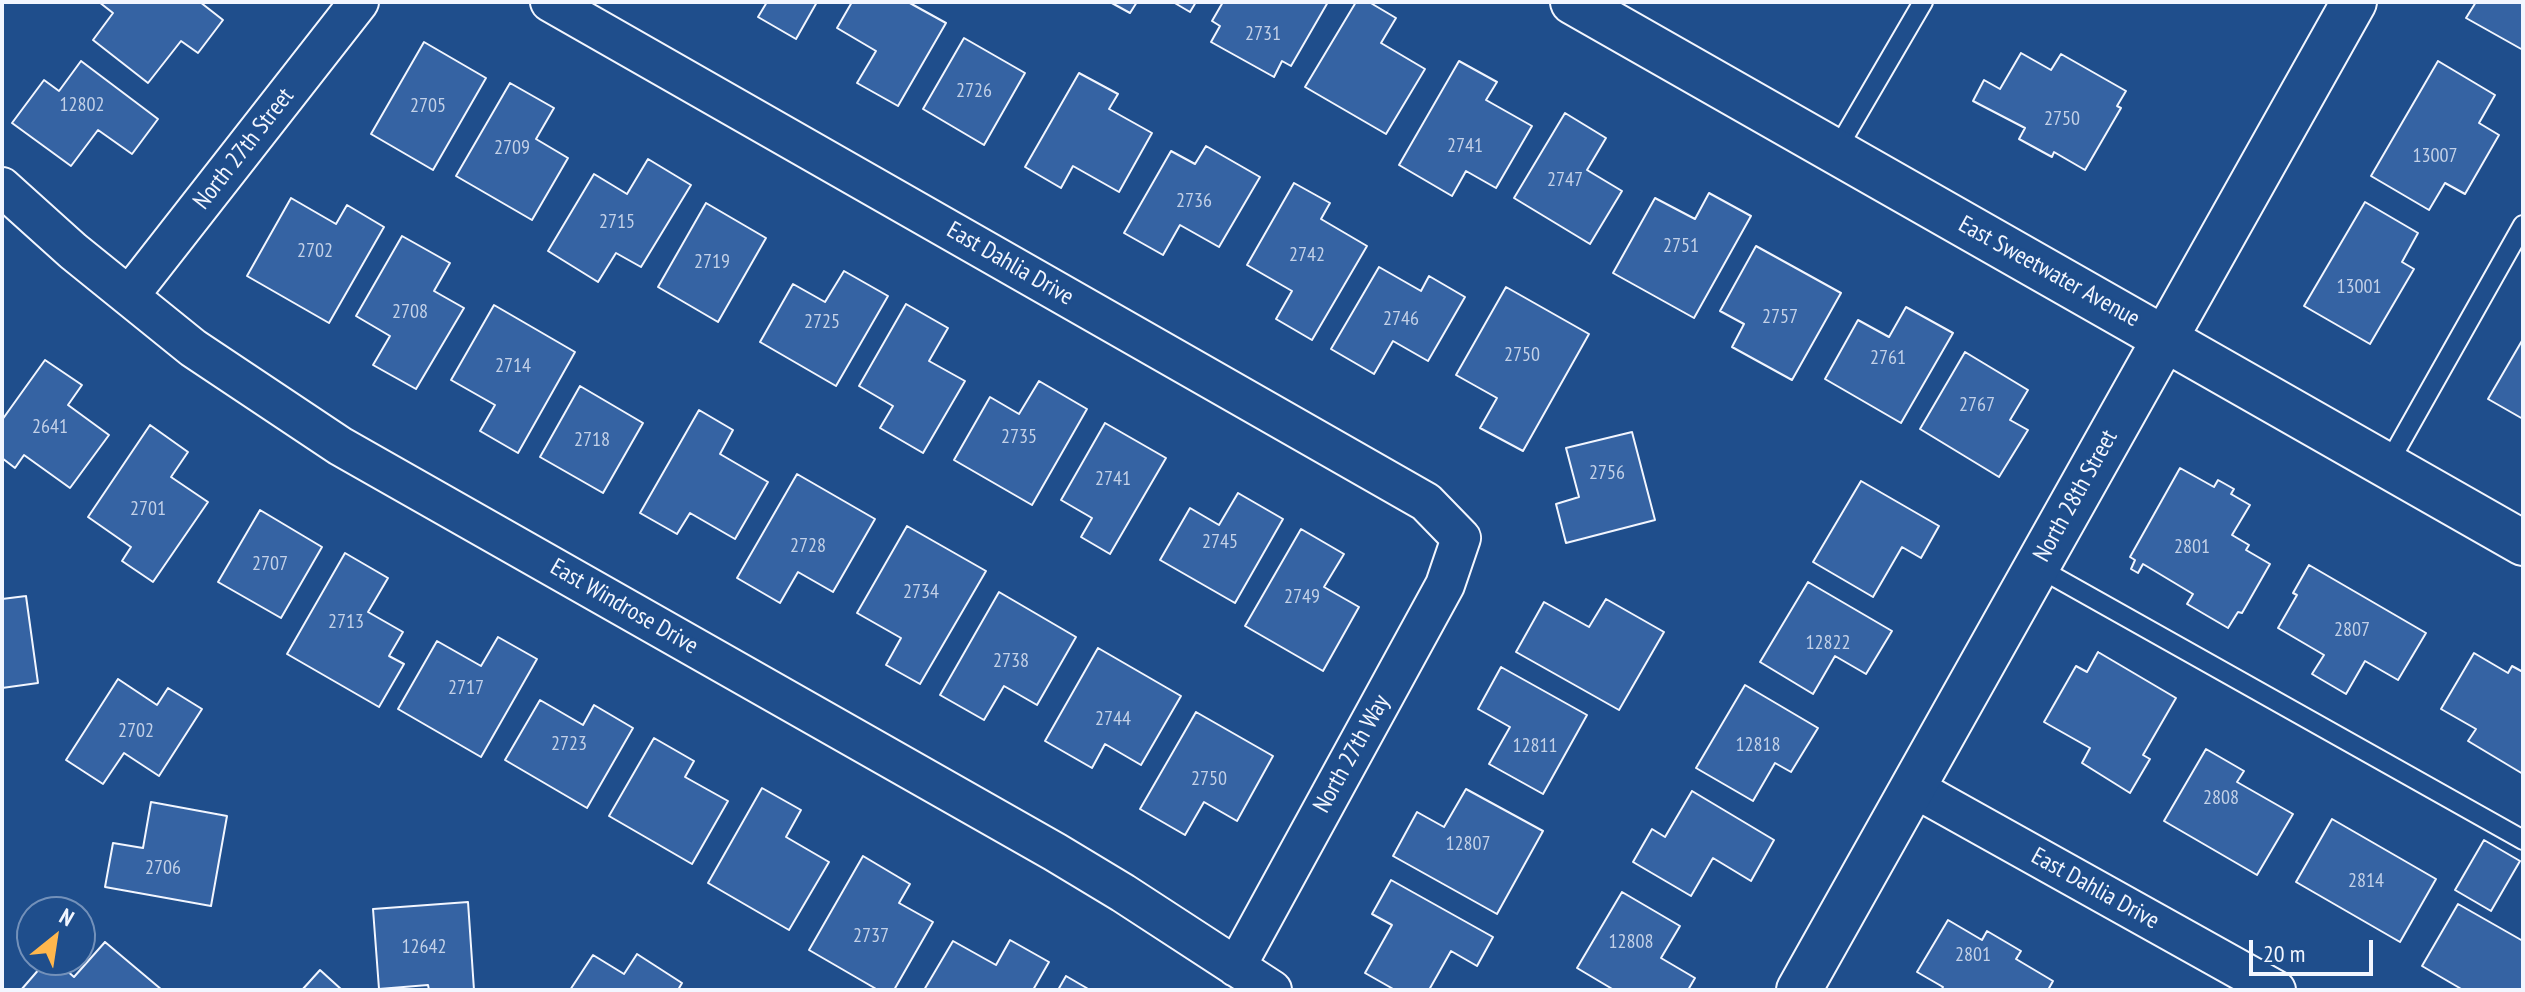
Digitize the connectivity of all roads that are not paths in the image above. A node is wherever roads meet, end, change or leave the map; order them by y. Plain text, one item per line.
1 (359, 2) edge
2 (550, 2) edge
3 (1573, 2) edge
4 (1923, 2) edge
5 (2354, 2) edge
6 (1836, 151) junction
7 (2, 187) edge
8 (2523, 225) edge
9 (129, 296) junction
10 (2165, 337) junction
11 (2387, 466) junction
12 (1461, 538) joint
13 (2523, 543) edge
14 (2037, 567) junction
15 (1914, 788) junction
16 (2523, 840) edge
17 (1236, 967) junction
18 (1272, 990) edge
19 (1799, 990) edge
20 (2276, 990) edge

1 - 9 street, North 27th Street
2 - 12 street, East Dahlia Drive
3 - 6 street, East Sweetwater Avenue
4 - 6 lane
5 - 10 street, North 28th Street
6 - 10 street, East Sweetwater Avenue
7 - 9 street, East Windrose Drive
8 - 11 lane
9 - 17 street, East Windrose Drive
10 - 11 street, East Sweetwater Avenue
10 - 14 street, North 28th Street
11 - 13 street, East Sweetwater Avenue
12 - 17 street, North 27th Way
14 - 15 street, North 28th Street
14 - 16 lane
15 - 19 street, North 28th Street
15 - 20 street, East Dahlia Drive
17 - 18 street, East Windrose Drive

